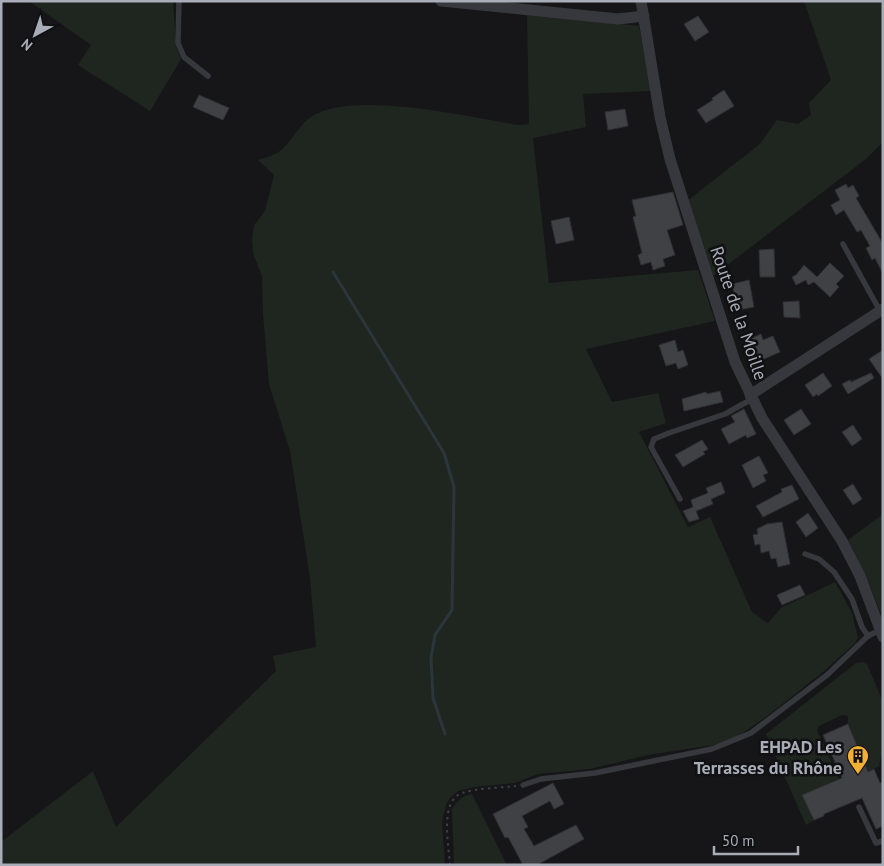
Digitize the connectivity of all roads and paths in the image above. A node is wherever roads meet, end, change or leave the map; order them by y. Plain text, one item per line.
1 (179, 1) edge
2 (441, 1) edge
3 (641, 1) edge
4 (644, 16) junction
5 (208, 76) dead end
6 (843, 244) dead end
7 (881, 310) edge
8 (751, 397) junction
9 (680, 498) dead end
10 (804, 554) dead end
11 (881, 634) edge
12 (868, 636) junction
13 (523, 785) joint
14 (859, 807) dead end
15 (883, 841) edge
16 (450, 865) edge

1 - 5 lane
2 - 4 street
3 - 4 street, Route de la Moille
4 - 8 street, Route de la Moille
6 - 7 lane
7 - 8 street
8 - 9 lane
8 - 11 street, Route de la Moille
10 - 12 lane
11 - 12 lane
12 - 13 lane
13 - 16 path
14 - 15 lane

